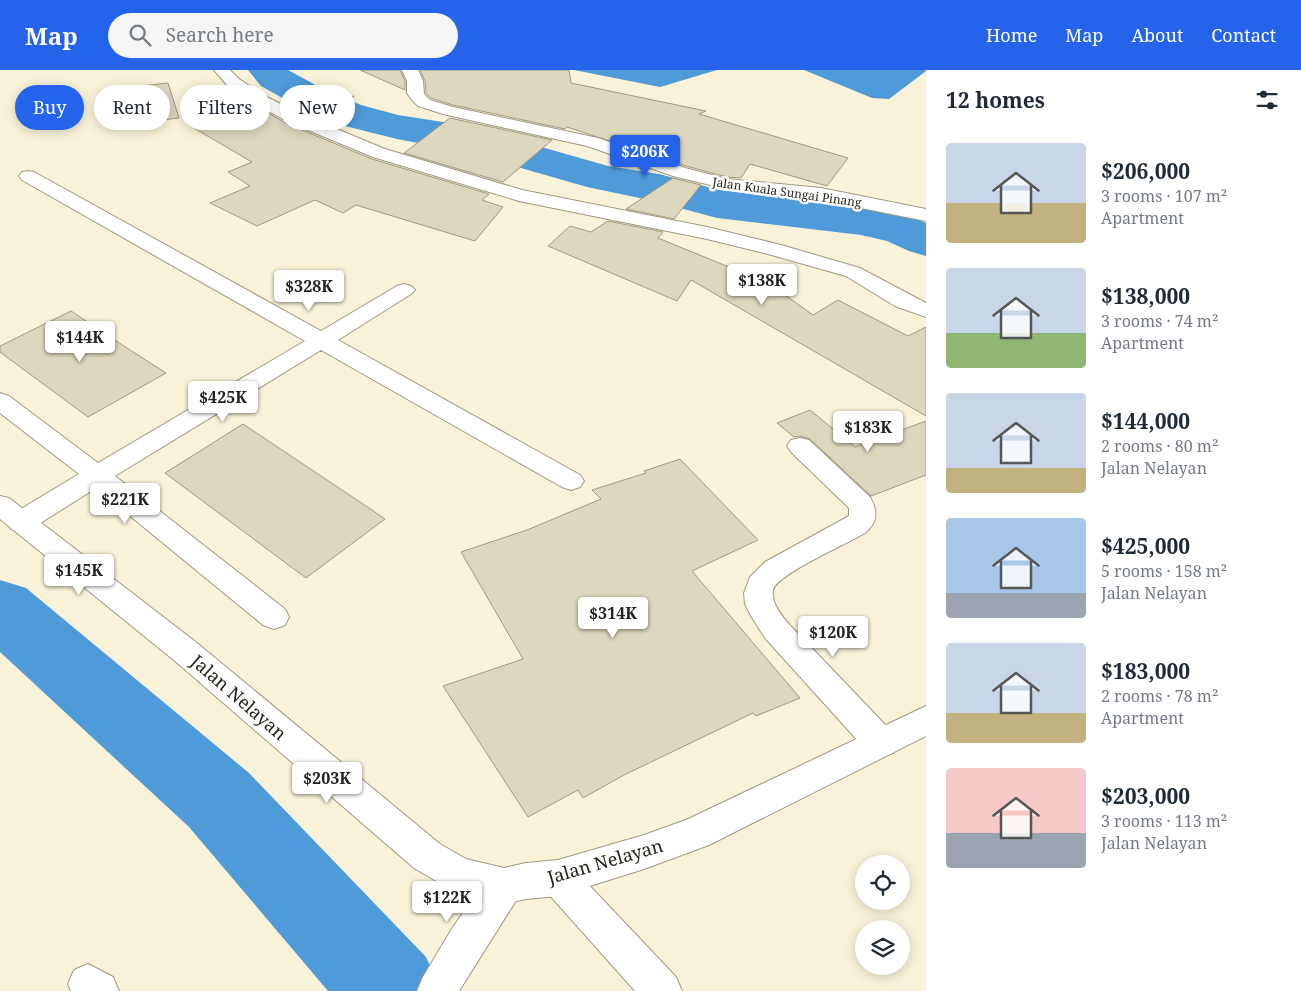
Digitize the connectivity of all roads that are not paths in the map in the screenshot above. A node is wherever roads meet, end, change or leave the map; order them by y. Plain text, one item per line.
1 (222, 70) edge
2 (410, 70) edge
3 (28, 176) dead end
4 (926, 215) edge
5 (404, 290) dead end
6 (926, 311) edge
7 (322, 341) junction
8 (0, 402) edge
9 (800, 446) dead end
10 (97, 475) junction
11 (571, 481) dead end
12 (11, 514) edge
13 (274, 617) dead end
14 (926, 720) edge
15 (880, 743) junction
16 (558, 878) junction
17 (504, 886) junction
18 (437, 991) edge
19 (662, 991) edge

1 - 6 street
2 - 4 street, Jalan Kuala Sungai Pinang
3 - 7 street
5 - 7 street
7 - 10 street
7 - 11 street
8 - 10 street
9 - 15 street
10 - 12 street
10 - 13 street
12 - 17 street, Jalan Nelayan
14 - 15 street, Jalan Nelayan
15 - 16 street, Jalan Nelayan
16 - 17 street, Jalan Nelayan
16 - 19 street
17 - 18 street

